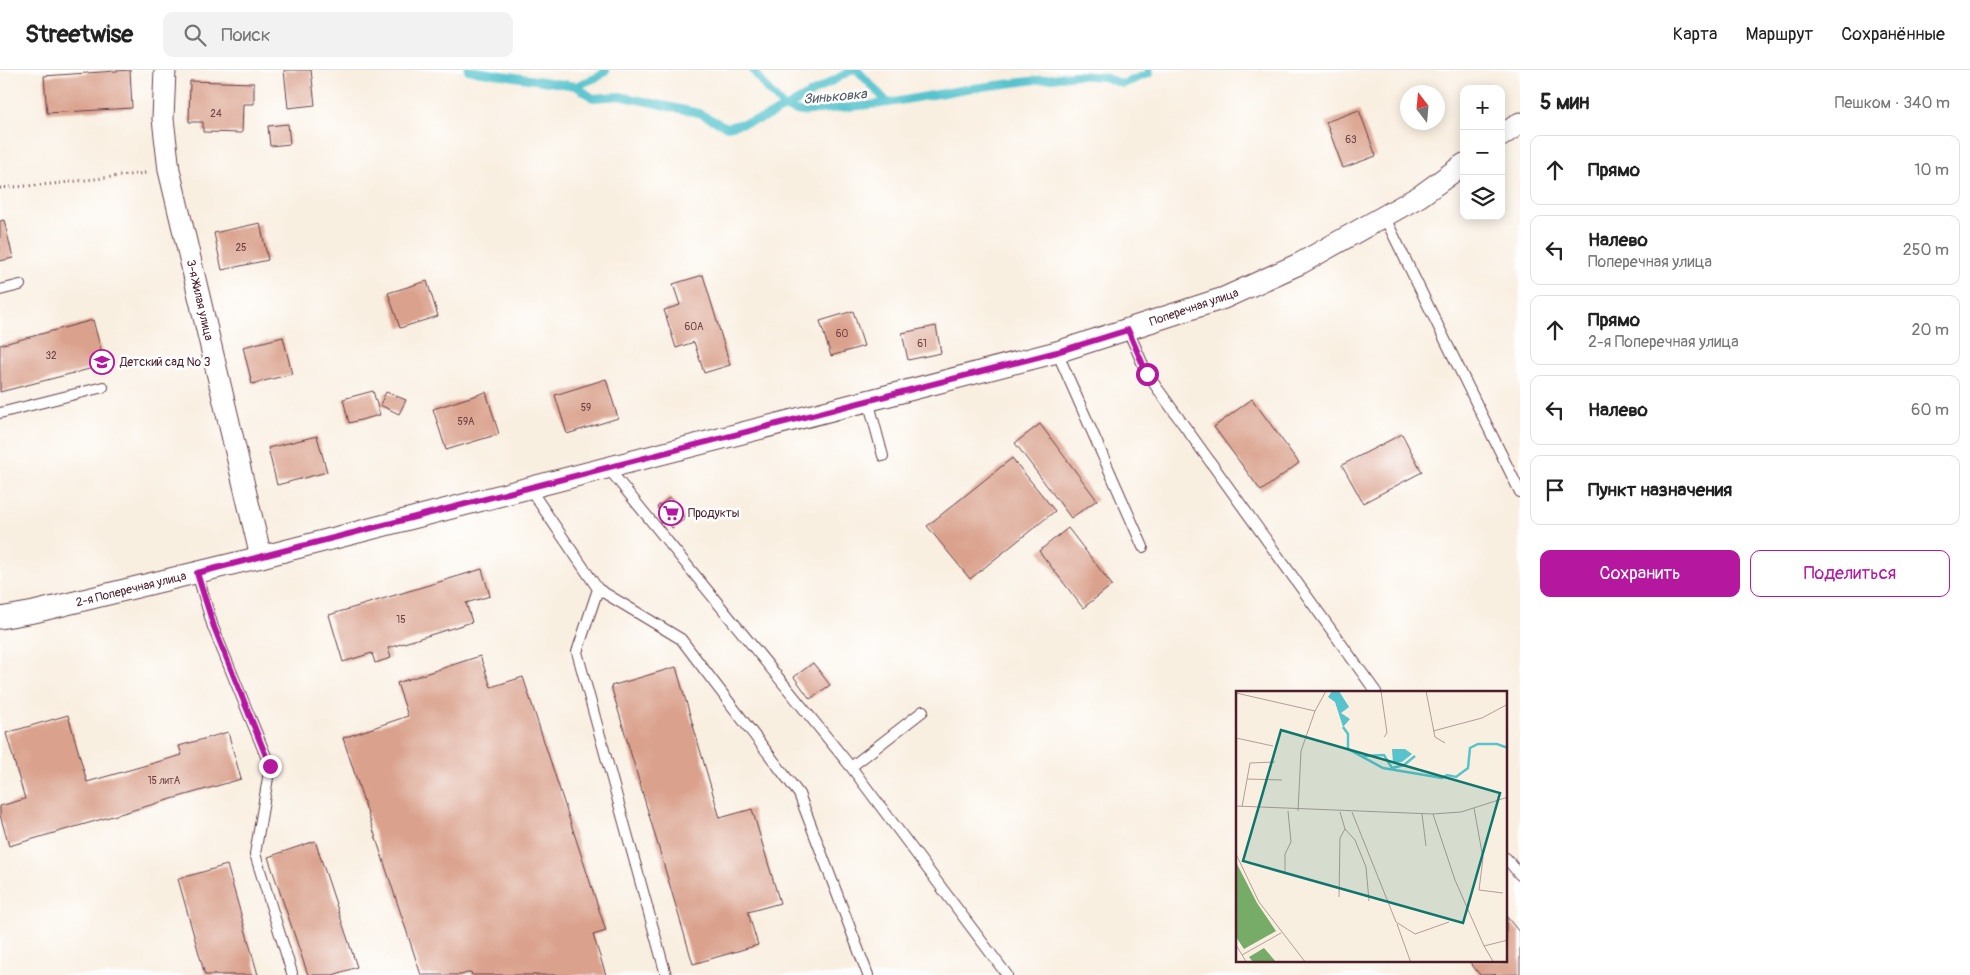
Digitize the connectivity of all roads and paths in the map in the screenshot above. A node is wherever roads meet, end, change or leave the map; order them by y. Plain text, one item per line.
1 (165, 70) edge
2 (1520, 123) edge
3 (1505, 133) edge
4 (1460, 167) edge
5 (169, 170) junction
6 (0, 188) edge
7 (1384, 216) junction
8 (20, 285) dead end
9 (0, 290) edge
10 (1128, 330) junction
11 (1057, 352) junction
12 (103, 387) dead end
13 (868, 400) junction
14 (0, 413) edge
15 (883, 456) dead end
16 (607, 467) junction
17 (530, 489) junction
18 (1520, 492) edge
19 (1143, 547) dead end
20 (261, 557) junction
21 (197, 573) junction
22 (598, 589) junction
23 (0, 618) edge
24 (1375, 691) edge
25 (923, 711) dead end
26 (851, 767) junction
27 (1508, 861) edge
28 (1520, 876) edge
29 (292, 973) dead end
30 (666, 975) edge
31 (868, 975) edge
32 (1007, 975) edge

1 - 5 street, 3-я Жилая улица
2 - 3 street
4 - 7 street, Поперечная улица
5 - 6 path
5 - 20 street, 3-я Жилая улица
7 - 10 street, Поперечная улица
7 - 18 lane
8 - 9 lane
10 - 11 street, Поперечная улица
10 - 24 lane
11 - 13 street, Поперечная улица
11 - 19 lane
12 - 14 lane
13 - 15 lane
13 - 16 street, Поперечная улица
16 - 17 street, Поперечная улица
16 - 26 lane
17 - 20 street, Поперечная улица
17 - 22 lane
20 - 21 street, 2-я Поперечная улица
21 - 23 street, 2-я Поперечная улица
21 - 29 lane
22 - 30 lane
22 - 31 lane
25 - 26 lane
26 - 32 lane
27 - 28 lane

